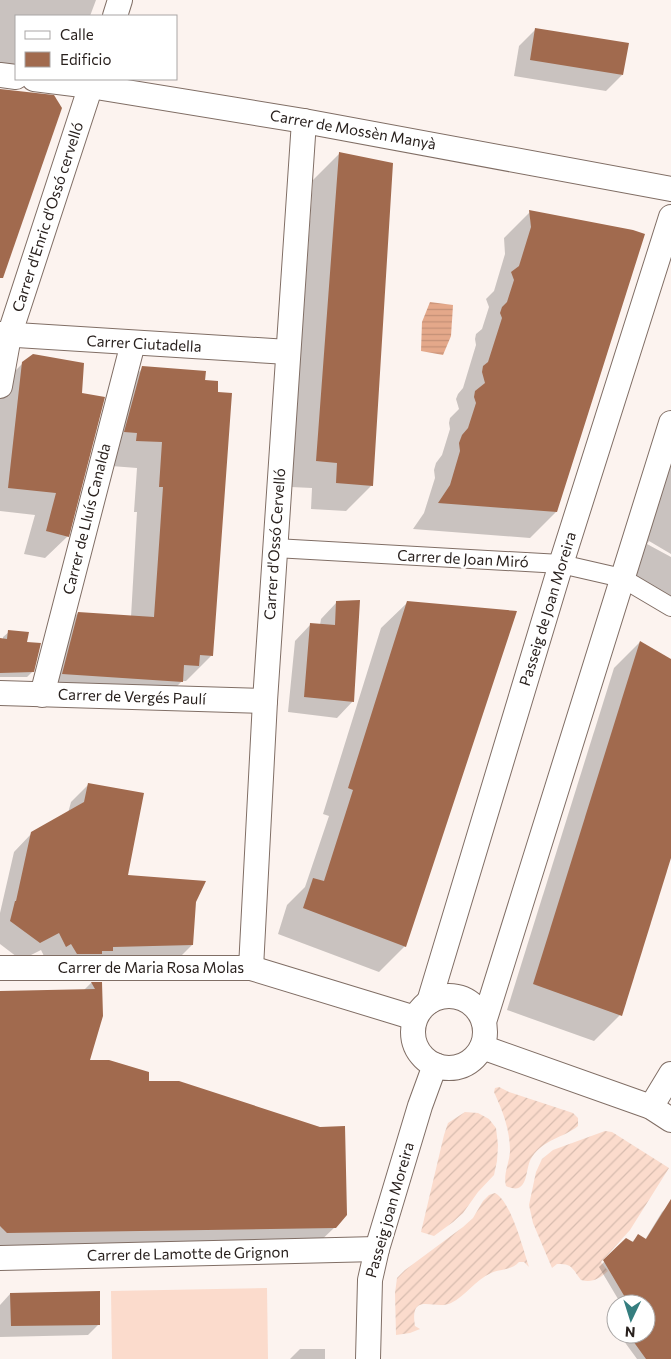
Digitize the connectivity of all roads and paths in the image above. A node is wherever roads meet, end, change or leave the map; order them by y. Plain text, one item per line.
1 (120, 0) edge
2 (115, 15) edge
3 (0, 75) edge
4 (15, 77) edge
5 (53, 80) edge
6 (91, 82) edge
7 (304, 121) junction
8 (671, 189) edge
9 (671, 217) edge
10 (5, 335) edge
11 (133, 343) junction
12 (288, 352) junction
13 (0, 386) edge
14 (671, 423) edge
15 (275, 548) junction
16 (561, 564) junction
17 (622, 578) junction
18 (671, 606) edge
19 (0, 693) edge
20 (42, 695) junction
21 (265, 701) junction
22 (0, 968) edge
23 (251, 968) junction
24 (422, 1010) junction
25 (484, 1022) junction
26 (482, 1047) junction
27 (435, 1065) junction
28 (671, 1074) edge
29 (661, 1113) edge
30 (376, 1249) junction
31 (0, 1258) edge
32 (368, 1359) edge

1 - 2 street
3 - 4 street
5 - 6 street, Carrer de Mossèn Manyà
6 - 7 street, Carrer de Mossèn Manyà
6 - 10 street, Carrer d'Enric d'Ossó cervelló
7 - 8 street, Carrer de Mossèn Manyà
7 - 12 street, Carrer d'Ossó Cervelló
9 - 16 street, Passeig de Joan Moreira
10 - 11 street, Carrer Ciutadella
10 - 13 street, Carrer d'Enric d'Ossó cervelló
11 - 12 street, Carrer Ciutadella
11 - 20 street, Carrer de Lluís Canalda
12 - 15 street, Carrer d'Ossó Cervelló
14 - 17 street
15 - 16 street, Carrer de Joan Miró
15 - 21 street, Carrer d'Ossó Cervelló
16 - 17 street, Carrer de Joan Miró
16 - 24 street, Passeig de Joan Moreira
17 - 18 street, Carrer de Joan Miró
17 - 25 street
19 - 20 street, Carrer de Vergés Paulí
20 - 21 street, Carrer de Vergés Paulí
21 - 23 street, Carrer d'Ossó Cervelló
22 - 23 street, Carrer de Maria Rosa Molas
23 - 24 street, Carrer de Maria Rosa Molas
24 - 25 street
24 - 27 street
25 - 26 street
26 - 27 street
26 - 29 street
27 - 30 street, Passeig joan Moreira
28 - 29 street
30 - 31 street, Carrer de Lamotte de Grignon
30 - 32 street, Passeig joan Moreira

